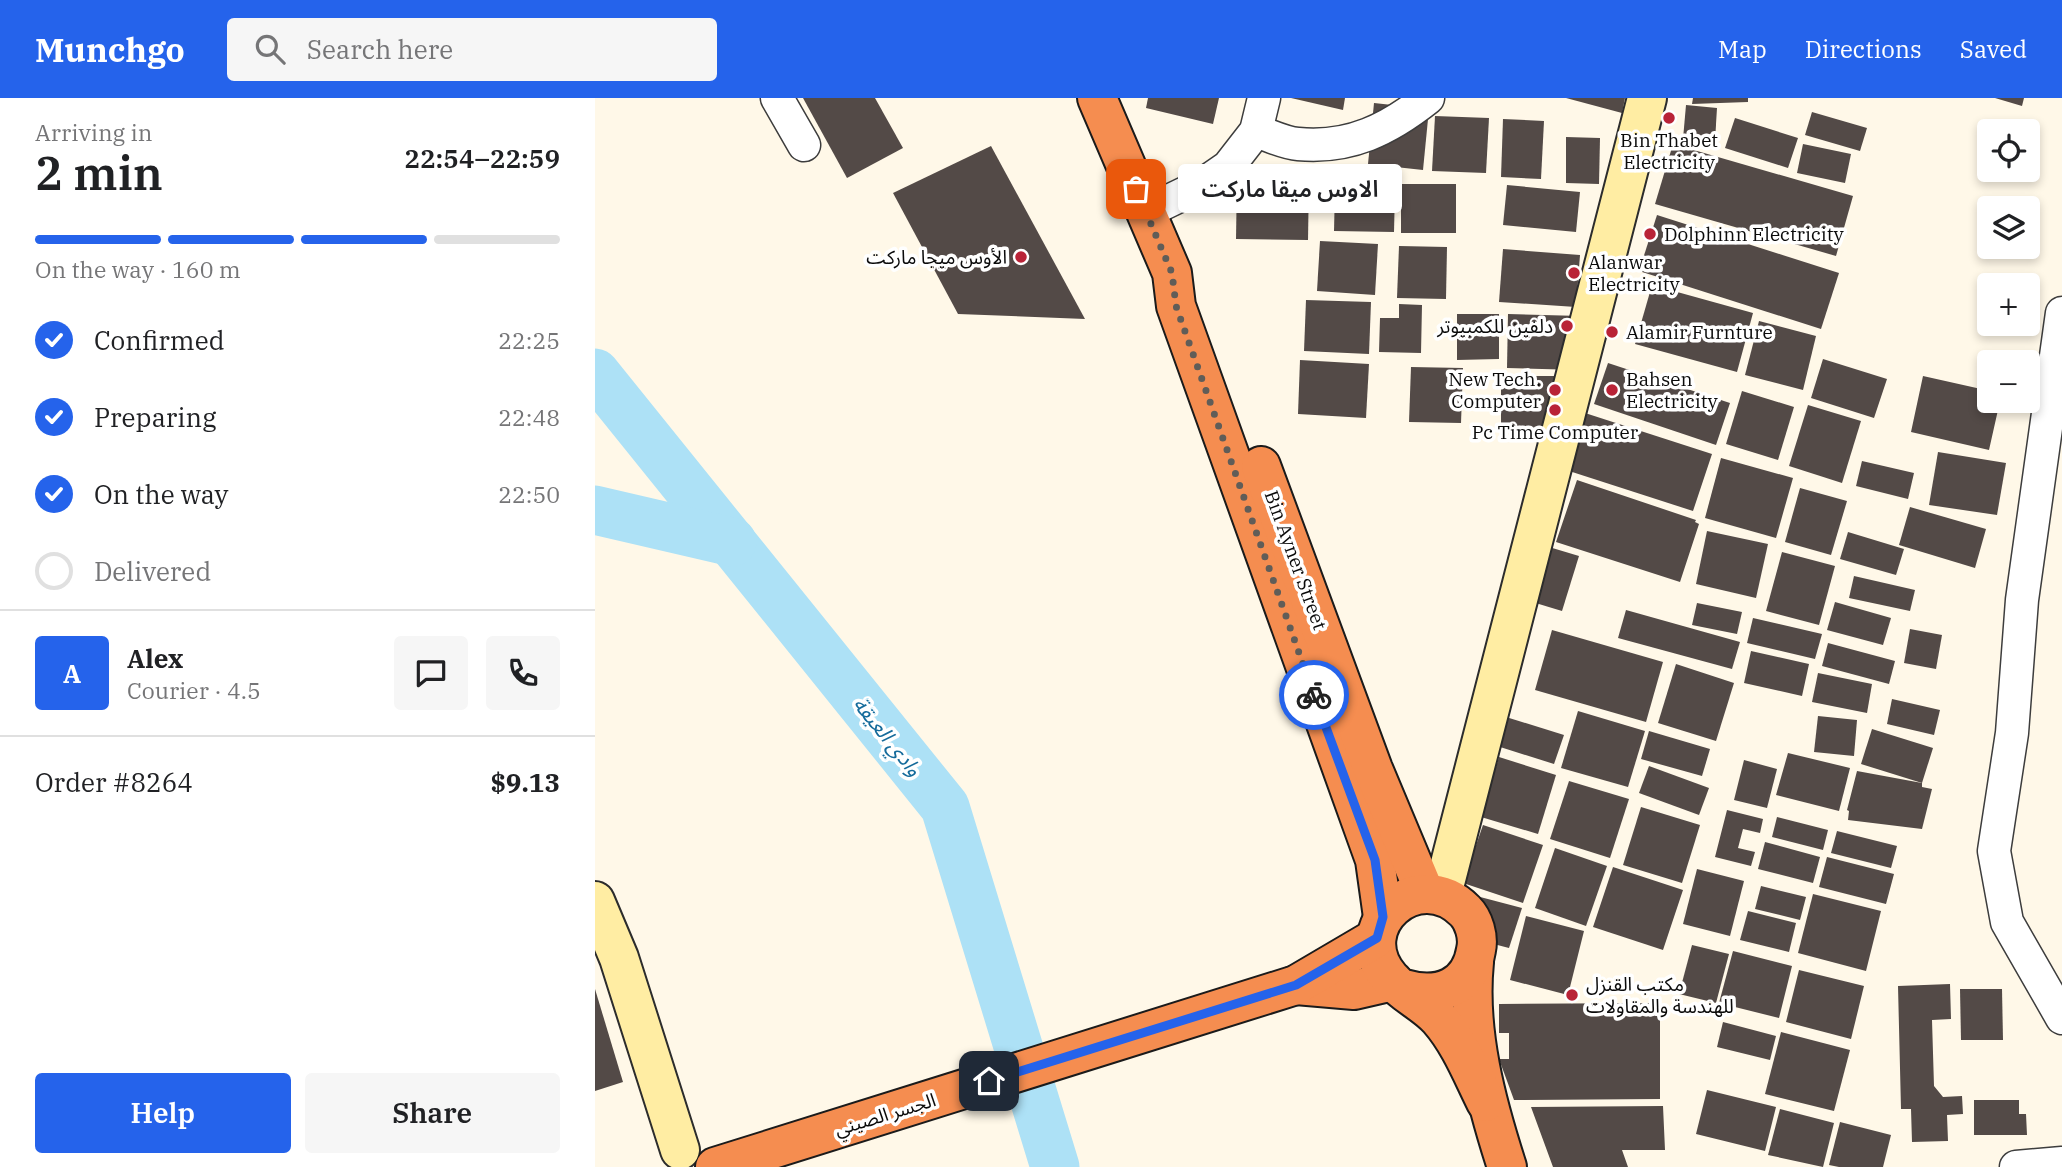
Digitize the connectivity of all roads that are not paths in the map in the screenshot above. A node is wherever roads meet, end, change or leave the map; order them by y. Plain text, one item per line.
1 (776, 98) edge
2 (1097, 98) edge
3 (1265, 98) edge
4 (1428, 98) edge
5 (1647, 98) edge
6 (1256, 131) junction
7 (804, 145) dead end
8 (1146, 212) junction
9 (1172, 273) junction
10 (2062, 313) edge
11 (1433, 894) junction
12 (595, 901) edge
13 (1380, 928) junction
14 (1474, 962) junction
15 (1399, 985) junction
16 (1281, 989) junction
17 (2062, 1018) edge
18 (1486, 1102) junction
19 (680, 1150) dead end
20 (2062, 1163) edge
21 (715, 1167) edge
22 (1507, 1167) edge
23 (2016, 1167) edge

1 - 7 street
2 - 8 highway, Bin Ayner Street
3 - 6 street
4 - 6 street
5 - 11 street
6 - 8 street
8 - 9 highway, Bin Ayner Street
9 - 11 highway, Bin Ayner Street
9 - 13 highway, Bin Ayner Street
10 - 17 street
11 - 13 highway
11 - 14 highway
12 - 19 street
13 - 15 highway
13 - 16 highway
14 - 15 highway
14 - 18 highway
15 - 16 highway
15 - 18 highway
16 - 21 highway, الجسر الصيني
18 - 22 highway
20 - 23 street

